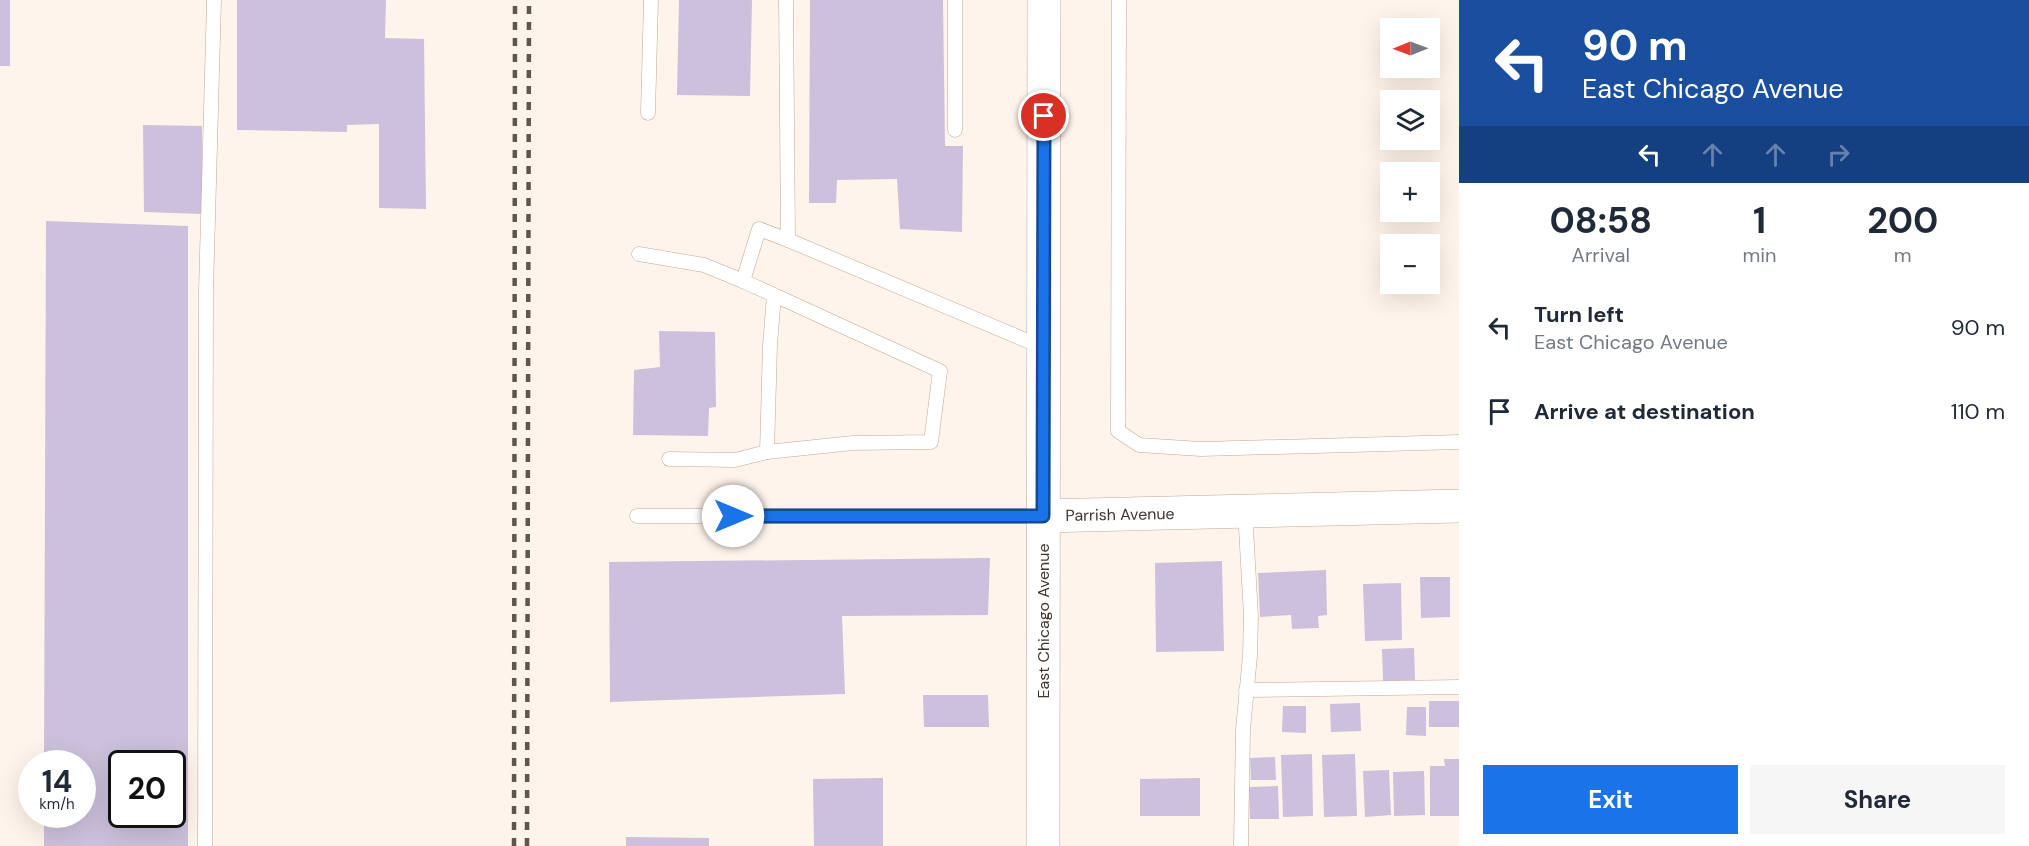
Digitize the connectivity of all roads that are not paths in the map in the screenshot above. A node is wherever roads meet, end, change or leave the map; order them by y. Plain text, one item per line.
1 (214, 0) edge
2 (651, 0) edge
3 (786, 0) edge
4 (955, 0) edge
5 (1044, 0) edge
6 (1119, 0) edge
7 (648, 113) dead end
8 (955, 130) dead end
9 (788, 240) junction
10 (639, 254) dead end
11 (743, 281) junction
12 (774, 295) junction
13 (1044, 347) junction
14 (1459, 442) edge
15 (767, 452) junction
16 (669, 459) dead end
17 (1459, 506) edge
18 (1245, 511) junction
19 (637, 516) dead end
20 (1043, 516) junction
21 (1459, 687) edge
22 (1246, 690) junction
23 (205, 846) edge
24 (1043, 846) edge
25 (1241, 846) edge

1 - 23 lane
2 - 7 lane
3 - 9 lane
4 - 8 lane
5 - 13 main road, East Chicago Avenue
6 - 14 lane
9 - 11 lane
9 - 13 lane
10 - 11 lane
11 - 12 lane
12 - 15 lane
12 - 15 lane
13 - 20 main road, East Chicago Avenue
15 - 16 lane
17 - 18 main road, Parrish Avenue
18 - 20 main road, Parrish Avenue
18 - 22 lane
19 - 20 lane, Parrish Avenue
20 - 24 main road, East Chicago Avenue
21 - 22 lane
22 - 25 lane

